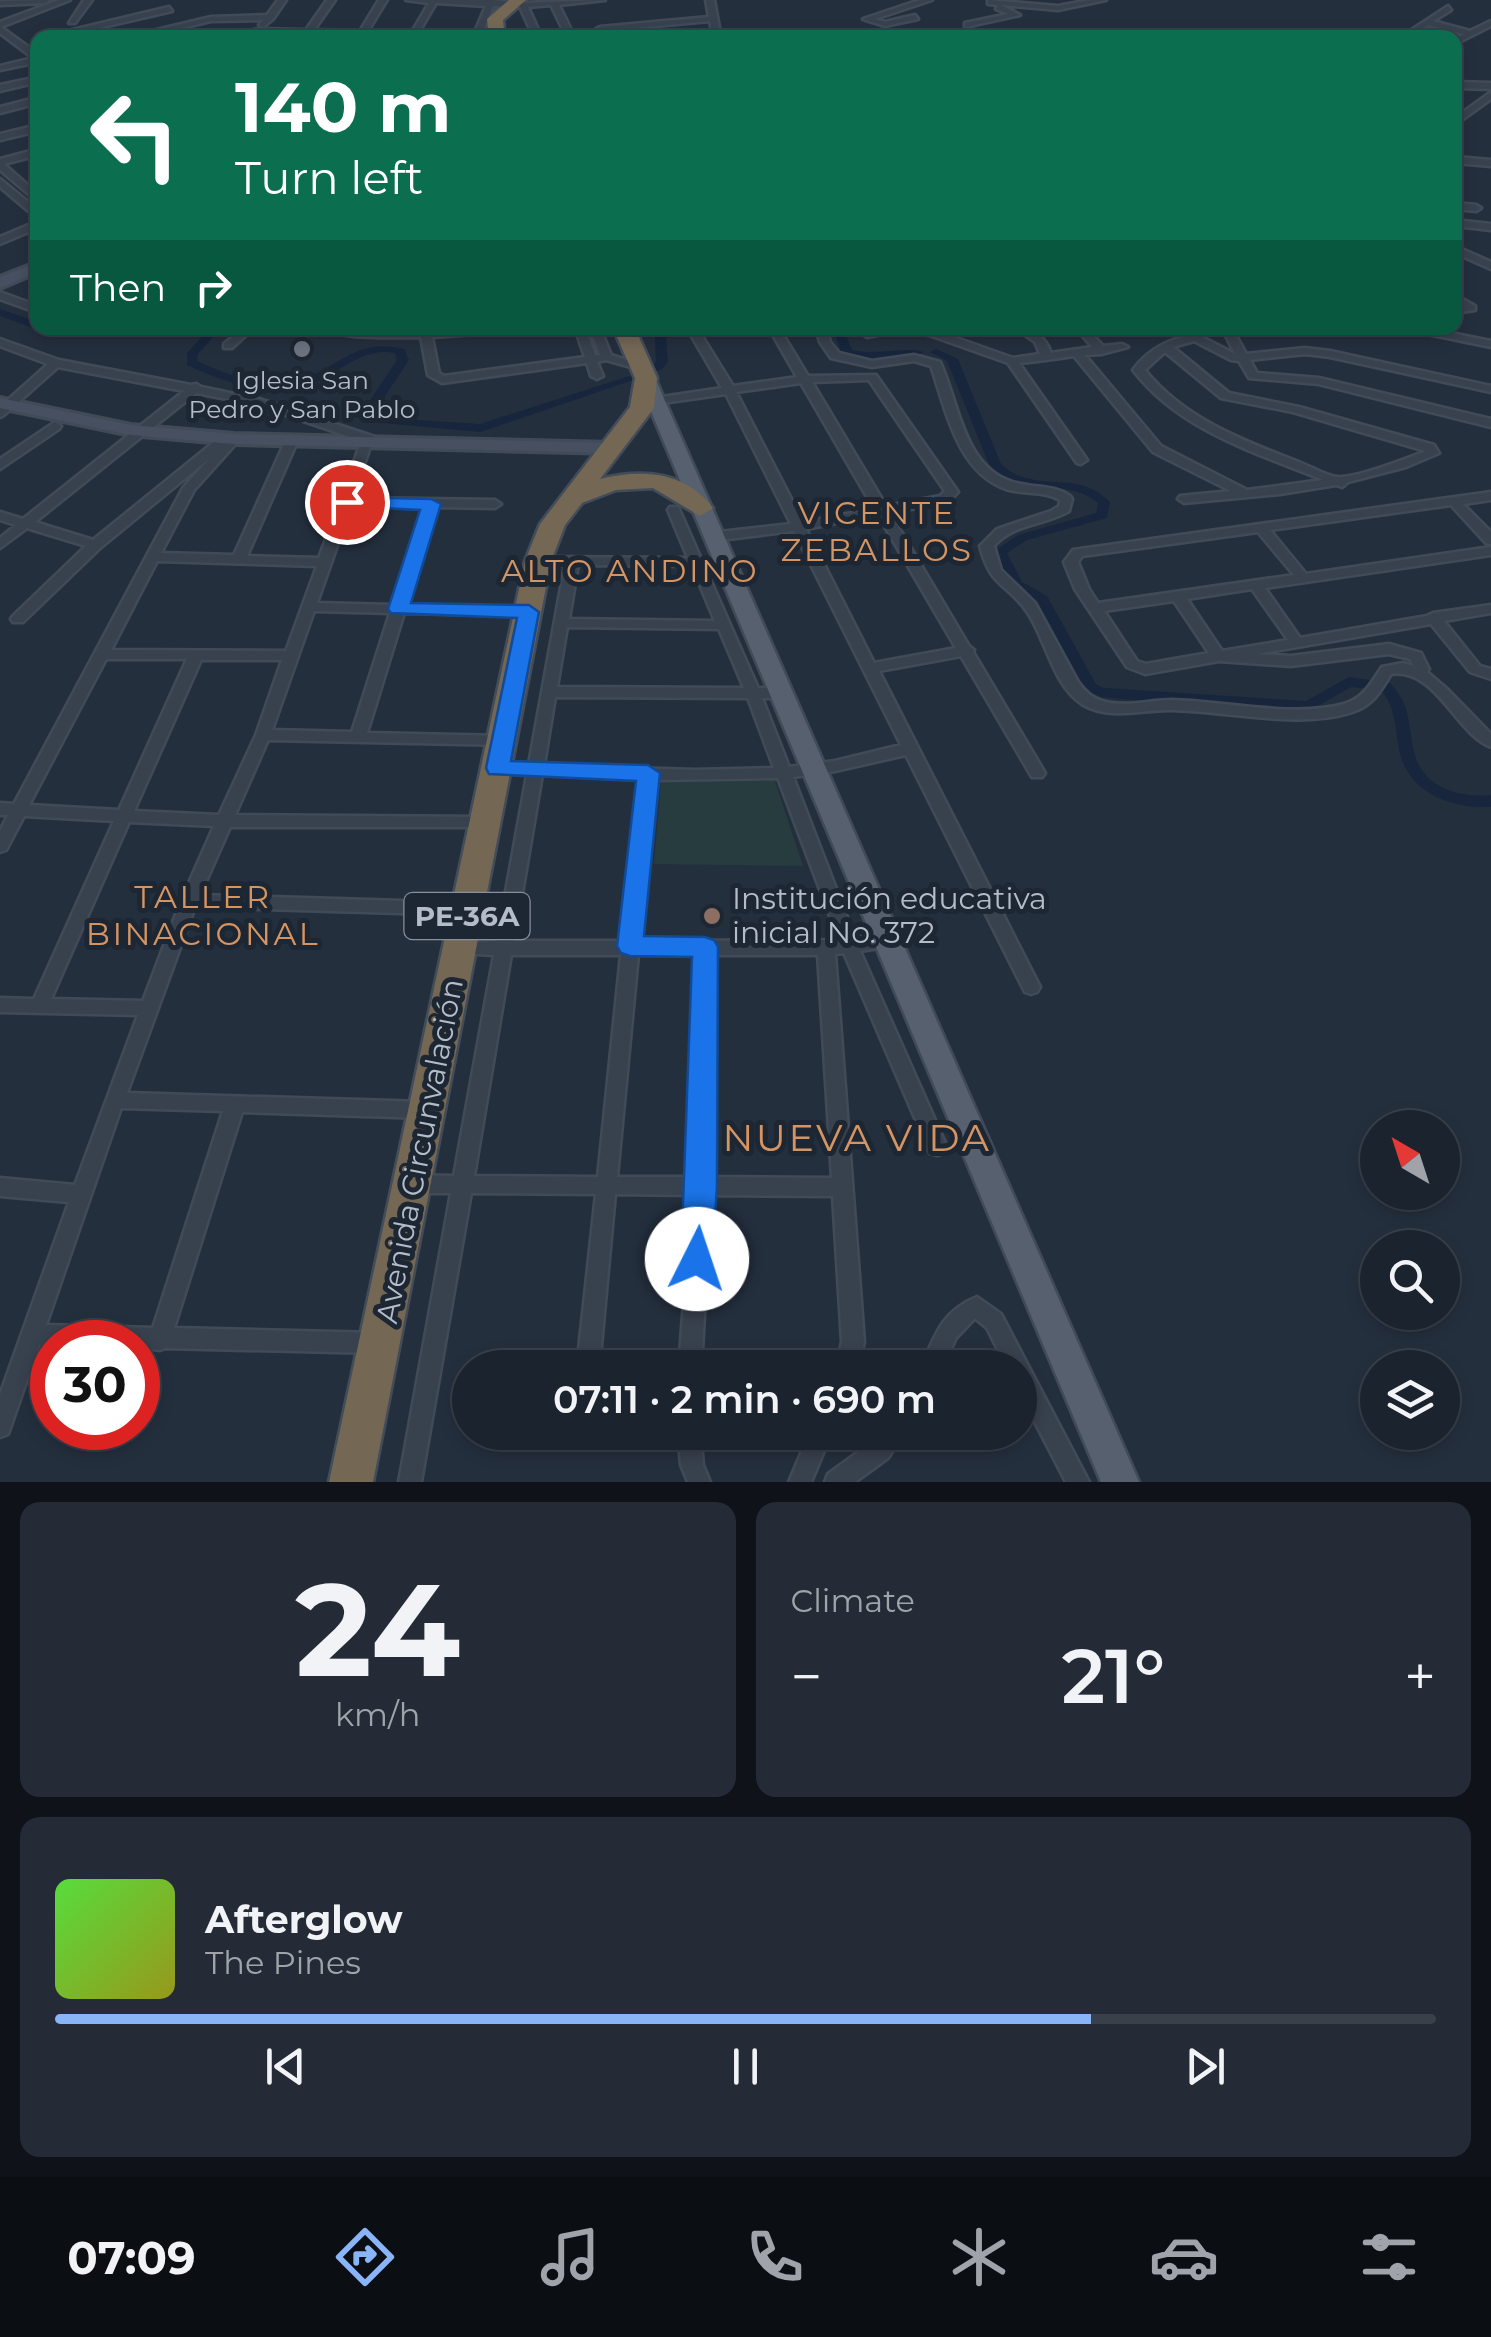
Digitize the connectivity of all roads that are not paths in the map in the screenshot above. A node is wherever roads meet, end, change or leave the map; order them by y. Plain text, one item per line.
1 (65, 0) edge
2 (88, 0) edge
3 (157, 0) edge
4 (282, 0) edge
5 (331, 0) edge
6 (383, 0) edge
7 (410, 0) edge
8 (434, 0) edge
9 (601, 0) edge
10 (710, 0) edge
11 (928, 0) edge
12 (1102, 0) edge
13 (486, 1) edge
14 (586, 1) edge
15 (992, 1) edge
16 (0, 3) edge
17 (516, 3) edge
18 (554, 3) junction
19 (1448, 8) dead end
20 (169, 9) junction
21 (255, 16) junction
22 (270, 17) junction
23 (914, 17) dead end
24 (711, 19) junction
25 (72, 21) dead end
26 (195, 22) junction
27 (1427, 22) junction
28 (1491, 23) edge
29 (968, 25) dead end
30 (0, 27) edge
31 (76, 30) edge
32 (161, 30) edge
33 (245, 30) edge
34 (259, 30) edge
35 (310, 30) edge
36 (365, 30) edge
37 (416, 30) edge
38 (468, 30) edge
39 (477, 30) edge
40 (496, 30) edge
41 (533, 30) edge
42 (566, 30) edge
43 (600, 30) edge
44 (625, 30) edge
45 (714, 30) edge
46 (1415, 30) edge
47 (1458, 30) edge
48 (1462, 31) edge
49 (1469, 33) junction
50 (1462, 38) edge
51 (30, 40) edge
52 (19, 43) junction
53 (0, 48) edge
54 (30, 52) edge
55 (30, 60) edge
56 (0, 68) edge
57 (30, 81) edge
58 (1462, 85) edge
59 (1491, 86) edge
60 (0, 88) edge
61 (1491, 95) edge
62 (0, 98) edge
63 (6, 110) edge
64 (1462, 117) edge
65 (30, 130) edge
66 (0, 138) edge
67 (30, 154) edge
68 (1462, 161) edge
69 (0, 163) edge
70 (1491, 163) edge
71 (30, 180) edge
72 (20, 183) junction
73 (2, 186) edge
74 (30, 191) edge
75 (1462, 207) edge
76 (1476, 208) dead end
77 (30, 209) edge
78 (1462, 224) edge
79 (1491, 227) edge
80 (30, 228) edge
81 (0, 241) edge
82 (1462, 252) edge
83 (30, 265) edge
84 (30, 266) edge
85 (1491, 266) edge
86 (0, 276) edge
87 (0, 283) edge
88 (0, 295) edge
89 (30, 307) edge
90 (241, 335) edge
91 (426, 335) edge
92 (582, 335) edge
93 (598, 335) edge
94 (627, 335) edge
95 (696, 335) edge
96 (778, 335) edge
97 (823, 335) edge
98 (945, 335) edge
99 (1030, 335) edge
100 (1086, 335) edge
101 (1230, 335) edge
102 (1447, 335) edge
103 (0, 342) edge
104 (1491, 344) edge
105 (228, 346) dead end
106 (1166, 347) junction
107 (1122, 348) dead end
108 (1100, 351) junction
109 (1078, 354) junction
110 (606, 357) junction
111 (1241, 357) junction
112 (591, 359) junction
113 (1046, 359) junction
114 (1012, 361) junction
115 (56, 364) junction
116 (597, 376) dead end
117 (805, 380) junction
118 (647, 382) junction
119 (196, 387) junction
120 (1491, 389) edge
121 (730, 392) junction
122 (2, 409) edge
123 (1491, 423) edge
124 (54, 426) junction
125 (135, 435) junction
126 (225, 441) junction
127 (291, 442) junction
128 (375, 445) junction
129 (613, 448) junction
130 (1081, 460) dead end
131 (683, 465) junction
132 (0, 466) edge
133 (1342, 483) junction
134 (581, 488) junction
135 (1246, 494) junction
136 (1491, 496) edge
137 (1184, 499) dead end
138 (347, 502) junction
139 (1455, 502) junction
140 (431, 504) junction
141 (495, 504) dead end
142 (687, 509) junction
143 (880, 512) junction
144 (0, 516) edge
145 (22, 522) junction
146 (798, 527) junction
147 (1261, 528) junction
148 (711, 536) junction
149 (1491, 540) edge
150 (0, 544) edge
151 (95, 545) junction
152 (1491, 552) edge
153 (152, 558) junction
154 (239, 560) junction
155 (555, 561) junction
156 (326, 562) junction
157 (695, 562) junction
158 (1302, 578) junction
159 (1256, 585) junction
160 (1178, 596) junction
161 (310, 607) junction
162 (1096, 608) junction
163 (398, 609) junction
164 (1491, 609) edge
165 (529, 612) junction
166 (1433, 617) junction
167 (18, 618) dead end
168 (564, 624) junction
169 (722, 626) junction
170 (1298, 643) junction
171 (967, 650) junction
172 (102, 654) junction
173 (196, 655) junction
174 (292, 656) junction
175 (1218, 656) junction
176 (870, 668) junction
177 (1414, 672) junction
178 (1491, 674) edge
179 (548, 692) junction
180 (767, 694) junction
181 (263, 735) junction
182 (358, 737) junction
183 (1491, 742) edge
184 (908, 749) junction
185 (500, 755) junction
186 (535, 770) junction
187 (798, 770) junction
188 (1037, 772) dead end
189 (648, 773) junction
190 (0, 809) edge
191 (20, 809) junction
192 (124, 814) junction
193 (224, 820) junction
194 (486, 823) junction
195 (0, 846) edge
196 (189, 900) junction
197 (468, 909) junction
198 (885, 941) junction
199 (849, 945) junction
200 (630, 946) junction
201 (705, 947) junction
202 (461, 948) junction
203 (826, 948) junction
204 (502, 949) junction
205 (1031, 987) dead end
206 (0, 1005) edge
207 (39, 1006) junction
208 (151, 1008) junction
209 (114, 1100) junction
210 (235, 1104) junction
211 (428, 1110) junction
212 (937, 1146) dead end
213 (413, 1184) junction
214 (460, 1185) junction
215 (841, 1186) junction
216 (0, 1187) edge
217 (608, 1187) junction
218 (702, 1187) junction
219 (81, 1194) junction
220 (36, 1320) edge
221 (30, 1338) edge
222 (160, 1340) joint
223 (380, 1343) junction
224 (590, 1350) edge
225 (691, 1350) edge
226 (851, 1350) edge
227 (940, 1350) edge
228 (1009, 1350) edge
229 (1037, 1403) edge
230 (0, 1426) edge
231 (691, 1450) edge
232 (813, 1450) edge
233 (880, 1450) edge
234 (1117, 1480) edge
235 (352, 1482) edge
236 (410, 1482) edge
237 (699, 1482) edge
238 (800, 1482) edge
239 (836, 1482) edge
240 (1078, 1482) edge

1 - 16 street
1 - 30 street
2 - 25 street
3 - 20 street
4 - 22 street
5 - 35 street
6 - 36 street
7 - 8 street
8 - 13 street
8 - 37 street
9 - 14 street
10 - 24 street
11 - 23 street
12 - 15 street
13 - 17 street
13 - 38 street
13 - 39 street
14 - 18 street
14 - 43 street
15 - 29 street
17 - 18 street
17 - 40 highway
17 - 41 street
18 - 42 street
19 - 27 street
20 - 26 street
20 - 31 street
21 - 22 street
21 - 26 street
21 - 33 street
22 - 34 street
24 - 44 street
24 - 45 street
26 - 32 street
27 - 46 street
27 - 47 street
28 - 49 street
30 - 52 street
48 - 49 street
49 - 50 street
51 - 52 street
52 - 53 street
52 - 54 street
55 - 56 street
57 - 60 street
58 - 59 street
61 - 64 street
62 - 63 street
65 - 66 street
67 - 69 street
68 - 70 street
69 - 72 street
71 - 72 street
72 - 73 street
72 - 74 street
73 - 77 street
75 - 76 street
78 - 79 street
80 - 81 street
82 - 85 street
83 - 86 main road
84 - 87 main road
88 - 89 street
90 - 105 street
91 - 112 street
92 - 112 street
93 - 110 street
94 - 118 highway
95 - 121 street
96 - 117 street
97 - 177 street
98 - 114 street
99 - 113 street
100 - 108 street
101 - 111 street
102 - 104 street
103 - 115 street
106 - 111 street
106 - 133 street
106 - 133 street
107 - 108 street
108 - 109 street
109 - 113 street
109 - 135 street
110 - 112 street
110 - 118 street
111 - 120 street
111 - 123 street
112 - 116 street
113 - 114 street
114 - 130 street
115 - 119 street
115 - 122 street
117 - 121 street
117 - 143 street
117 - 143 street
118 - 121 street
118 - 129 highway, Avenida Circunvalación / PE-36A
118 - 131 main road
119 - 125 street
119 - 128 street
121 - 146 street
122 - 124 main road
122 - 125 main road
124 - 125 main road
124 - 132 street
125 - 126 main road
125 - 145 street
126 - 127 main road
126 - 151 street
126 - 153 street
127 - 128 main road
127 - 154 street
128 - 129 main road
128 - 138 street
129 - 134 highway, Avenida Circunvalación / PE-36A
131 - 134 highway
131 - 142 main road
133 - 135 street
134 - 142 highway
134 - 155 highway, Avenida Circunvalación / PE-36A
135 - 137 street
136 - 139 street
138 - 140 street
138 - 156 street
139 - 147 street
139 - 149 street
140 - 141 street
140 - 163 street
142 - 148 main road
142 - 157 street
143 - 146 street
143 - 171 street
144 - 145 street
145 - 150 street
145 - 151 street
146 - 148 street
146 - 176 street
147 - 158 street
147 - 162 street
148 - 180 main road
151 - 167 street
152 - 158 street
153 - 154 street
153 - 172 street
154 - 156 street
155 - 157 street
155 - 165 highway, Avenida Circunvalación / PE-36A
155 - 168 street
156 - 161 street
157 - 169 street
158 - 159 street
159 - 160 street
159 - 170 street
160 - 162 street
160 - 175 street
161 - 163 street
161 - 174 street
162 - 175 street
163 - 165 street
163 - 182 street
164 - 166 street
165 - 185 highway, Avenida Circunvalación / PE-36A
166 - 170 street
166 - 178 street
168 - 169 street
168 - 179 street
169 - 180 street
170 - 175 street
171 - 176 street
171 - 188 street
172 - 173 street
172 - 191 street
173 - 174 street
173 - 192 street
174 - 181 street
175 - 177 street
176 - 184 street
177 - 183 street
179 - 180 street
179 - 186 street
180 - 187 main road
181 - 182 street
181 - 193 street
182 - 185 street
184 - 187 street
184 - 205 street
185 - 186 street
185 - 194 highway, Avenida Circunvalación / PE-36A
186 - 189 street
186 - 204 street
187 - 189 street
187 - 198 main road
187 - 199 street
189 - 200 street
190 - 191 street
191 - 192 street
191 - 195 street
192 - 193 street
192 - 207 street
193 - 194 street
193 - 196 street
194 - 197 highway, Avenida Circunvalación / PE-36A
196 - 197 street
196 - 208 street
197 - 202 highway, Avenida Circunvalación / PE-36A
198 - 199 street
198 - 234 main road
199 - 203 street
199 - 212 street
200 - 201 street
200 - 204 street
200 - 217 street
201 - 203 street
201 - 218 street
202 - 204 street
202 - 211 highway, Avenida Circunvalación / PE-36A
203 - 215 street
204 - 214 street
206 - 207 street
207 - 208 street
208 - 209 street
209 - 210 street
209 - 219 street
210 - 211 street
210 - 222 street
211 - 213 highway, Avenida Circunvalación / PE-36A
213 - 214 street
213 - 223 highway, Avenida Circunvalación / PE-36A
214 - 217 street
214 - 236 street
215 - 218 street
215 - 226 street
216 - 219 street
217 - 218 street
217 - 224 street
218 - 225 street
219 - 220 street
221 - 230 street
222 - 223 street
223 - 235 highway, Avenida Circunvalación / PE-36A
227 - 228 street
229 - 240 street
231 - 237 street
232 - 238 street
233 - 239 street

